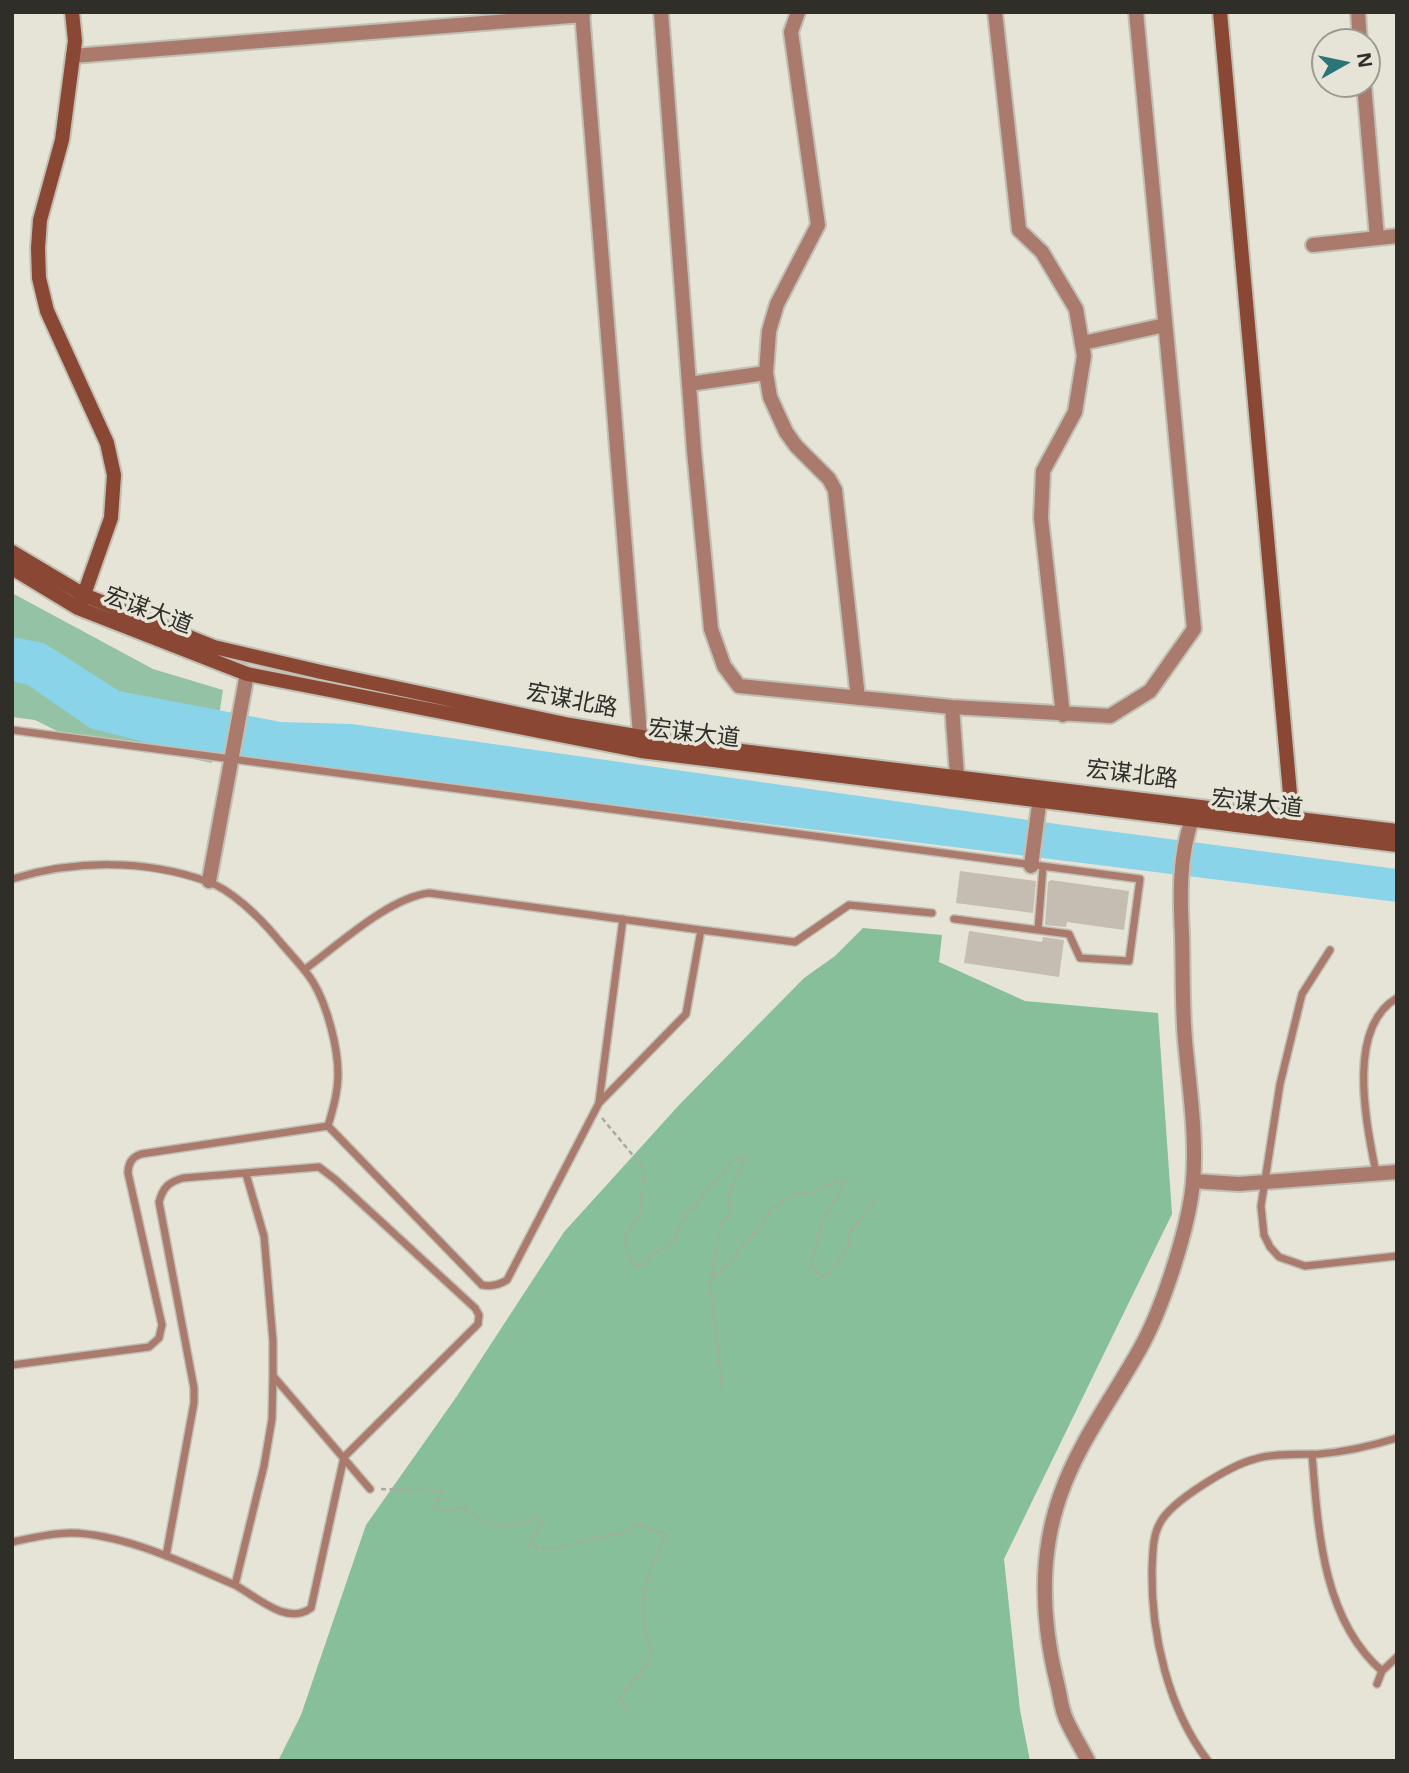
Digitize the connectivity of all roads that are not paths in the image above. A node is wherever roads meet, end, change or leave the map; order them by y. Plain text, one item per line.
1 (72, 12) edge
2 (662, 12) edge
3 (798, 12) edge
4 (995, 12) edge
5 (1136, 12) edge
6 (1220, 12) edge
7 (583, 14) edge
8 (73, 56) junction
9 (1365, 98) edge
10 (1397, 236) edge
11 (1377, 238) junction
12 (1313, 245) dead end
13 (1166, 325) junction
14 (1083, 343) junction
15 (766, 373) junction
16 (690, 384) junction
17 (12, 552) edge
18 (12, 568) edge
19 (81, 602) junction
20 (247, 674) junction
21 (858, 698) junction
22 (952, 707) junction
23 (1063, 715) junction
24 (12, 730) edge
25 (641, 744) junction
26 (232, 759) junction
27 (958, 783) junction
28 (1040, 793) junction
29 (1192, 819) junction
30 (1293, 824) junction
31 (1397, 831) edge
32 (1397, 845) edge
33 (1037, 867) junction
34 (12, 879) edge
35 (209, 881) junction
36 (932, 913) dead end
37 (623, 919) junction
38 (954, 919) dead end
39 (701, 930) junction
40 (1038, 930) junction
41 (1330, 950) dead end
42 (304, 970) junction
43 (1397, 998) edge
44 (597, 1107) junction
45 (328, 1126) junction
46 (1397, 1172) edge
47 (1376, 1173) junction
48 (246, 1174) junction
49 (1193, 1181) junction
50 (1264, 1181) junction
51 (1397, 1256) edge
52 (12, 1365) edge
53 (273, 1376) junction
54 (1397, 1438) edge
55 (1312, 1454) junction
56 (344, 1457) junction
57 (370, 1489) road end
58 (12, 1542) edge
59 (166, 1556) junction
60 (235, 1584) junction
61 (1397, 1657) edge
62 (1382, 1671) junction
63 (1377, 1684) dead end
64 (1204, 1759) edge
65 (1088, 1761) edge

1 - 8 main road
2 - 16 street
3 - 15 street
4 - 14 street
5 - 13 street
6 - 30 main road
7 - 8 street
7 - 25 street
8 - 19 main road
9 - 11 street
10 - 11 street
11 - 12 street
13 - 14 street
13 - 23 street
14 - 23 street
15 - 16 street
15 - 21 street
16 - 21 street
17 - 19 main road, 宏谋北路
18 - 19 main road, 宏谋大道
19 - 20 main road, 宏谋大道
19 - 25 main road, 宏谋北路
20 - 25 main road, 宏谋大道
20 - 26 street
21 - 22 street
22 - 23 street
22 - 27 street
24 - 26 lane
25 - 27 main road, 宏谋大道
26 - 33 lane
26 - 35 street
27 - 28 main road, 宏谋大道
28 - 29 main road, 宏谋大道
28 - 30 main road, 宏谋北路
28 - 33 street
29 - 30 main road, 宏谋大道
29 - 49 street
30 - 31 main road, 宏谋北路
30 - 32 main road, 宏谋大道
33 - 40 lane
33 - 40 lane
34 - 35 lane
35 - 42 lane
36 - 39 lane
37 - 39 lane
37 - 42 lane
37 - 44 lane
38 - 40 lane
39 - 44 lane
41 - 50 lane
42 - 45 lane
43 - 47 lane
44 - 45 lane
45 - 52 lane
46 - 47 street
47 - 50 street
48 - 53 lane
48 - 56 lane
48 - 59 lane
49 - 50 street
49 - 65 street
50 - 51 lane
53 - 56 lane
53 - 60 lane
54 - 55 lane
55 - 62 lane
55 - 64 lane
56 - 57 lane
56 - 60 lane
58 - 59 lane
59 - 60 lane
61 - 62 lane
62 - 63 lane

